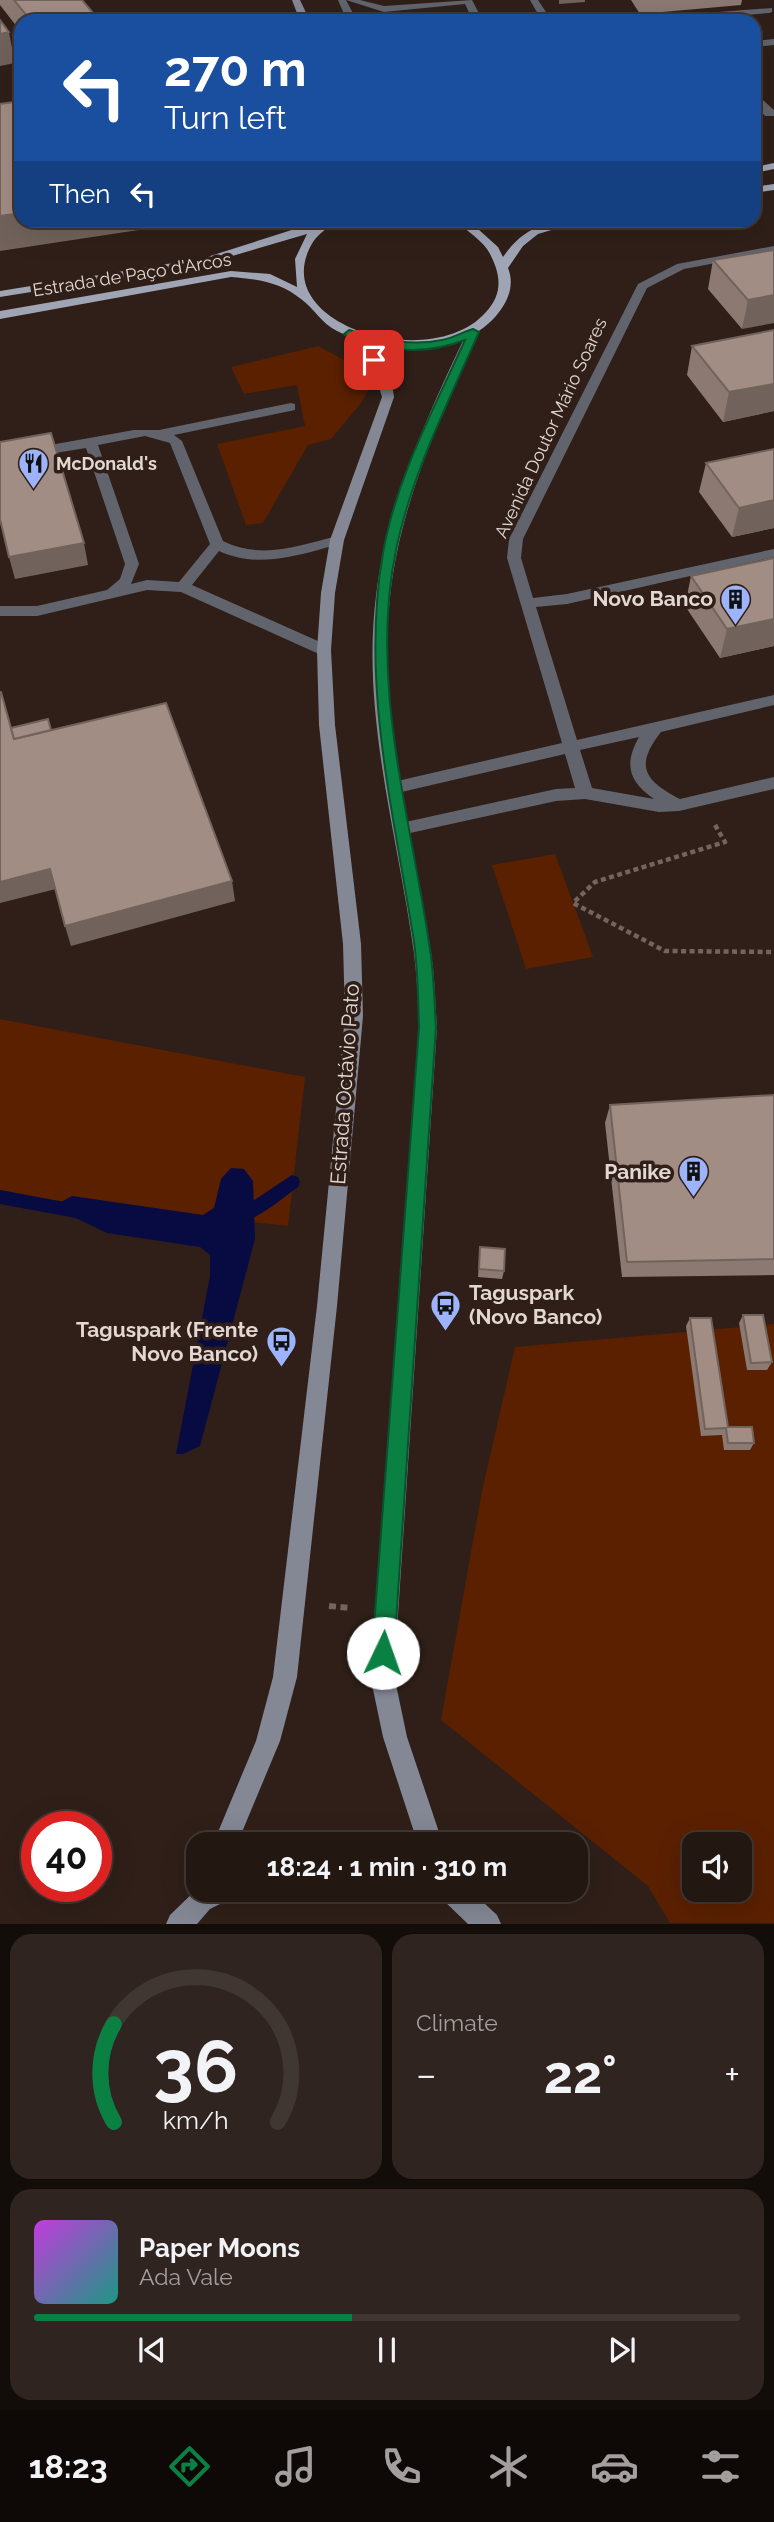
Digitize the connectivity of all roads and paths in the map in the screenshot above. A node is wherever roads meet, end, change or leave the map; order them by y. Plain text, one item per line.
1 (350, 0) edge
2 (760, 0) edge
3 (384, 9) junction
4 (771, 13) edge
5 (386, 14) edge
6 (474, 14) edge
7 (761, 103) edge
8 (774, 114) edge
9 (309, 228) edge
10 (322, 228) edge
11 (471, 228) edge
12 (550, 228) edge
13 (774, 249) edge
14 (503, 266) junction
15 (0, 295) edge
16 (307, 297) junction
17 (0, 315) edge
18 (473, 332) junction
19 (349, 334) junction
20 (291, 407) dead end
21 (164, 433) junction
22 (91, 443) junction
23 (0, 458) edge
24 (337, 540) junction
25 (217, 544) junction
26 (774, 553) edge
27 (183, 587) junction
28 (105, 595) junction
29 (528, 603) junction
30 (0, 611) edge
31 (324, 650) junction
32 (774, 700) edge
33 (655, 729) junction
34 (571, 750) junction
35 (774, 783) edge
36 (393, 788) junction
37 (585, 793) junction
38 (700, 802) junction
39 (679, 805) junction
40 (401, 829) junction
41 (774, 952) edge
42 (293, 1604) junction
43 (385, 1611) junction
44 (230, 1832) edge
45 (426, 1832) edge
46 (200, 1902) edge
47 (465, 1902) edge
48 (178, 1923) edge
49 (488, 1923) edge

1 - 3 street
2 - 4 street
3 - 5 street
3 - 6 street
7 - 8 street
9 - 15 main road, Estrada de Paço d'Arcos
10 - 16 main road
11 - 14 main road
12 - 14 main road
13 - 29 street, Avenida Doutor Mário Soares
14 - 18 main road
16 - 17 main road, Estrada de Paço d'Arcos
16 - 19 main road
18 - 19 main road
18 - 36 street
19 - 24 street, Estrada Octávio Pato
20 - 21 street
21 - 22 street
21 - 25 street
22 - 23 street
22 - 28 street
24 - 25 street
24 - 31 street, Estrada Octávio Pato
25 - 27 street
26 - 29 street
27 - 28 street
27 - 31 street
28 - 30 street
29 - 34 street, Avenida Doutor Mário Soares
31 - 42 street, Estrada Octávio Pato
32 - 33 street
33 - 34 street
33 - 39 street
34 - 36 street
34 - 37 street, Avenida Doutor Mário Soares
35 - 38 street
36 - 40 street
37 - 39 street
37 - 40 street
38 - 39 street
38 - 41 path
40 - 43 street
42 - 43 path
42 - 44 street, Estrada Octávio Pato
43 - 45 street
46 - 48 street
47 - 49 street

